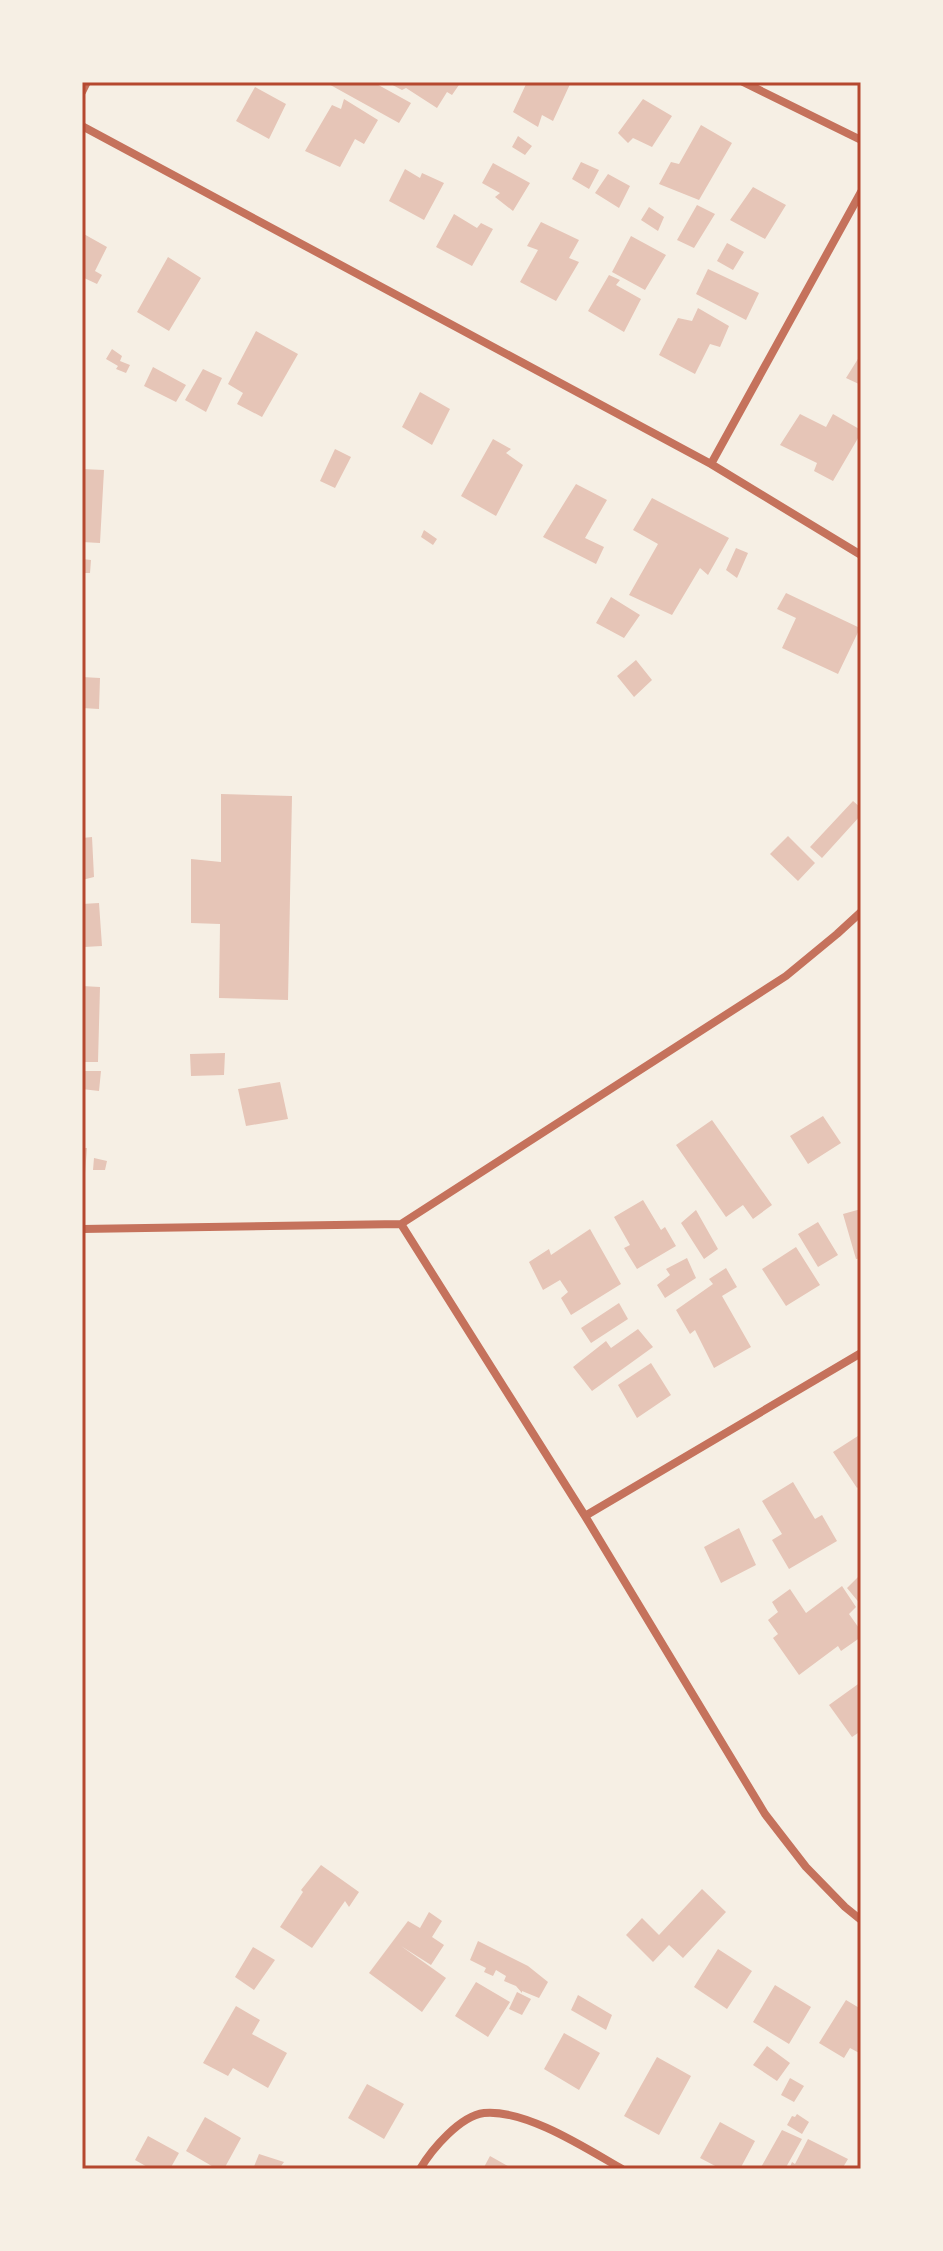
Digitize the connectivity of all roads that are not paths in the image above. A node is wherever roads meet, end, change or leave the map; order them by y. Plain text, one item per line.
1 (87, 82) edge
2 (743, 82) edge
3 (82, 92) edge
4 (82, 126) edge
5 (861, 140) edge
6 (861, 192) edge
7 (711, 464) junction
8 (861, 555) edge
9 (861, 912) edge
10 (401, 1224) junction
11 (82, 1229) edge
12 (861, 1353) edge
13 (585, 1516) junction
14 (861, 1920) edge
15 (420, 2169) edge
16 (622, 2169) edge

1 - 3 street
2 - 5 street
4 - 7 street
6 - 7 street
7 - 8 street
9 - 10 street
10 - 11 street
10 - 13 street
12 - 13 street
13 - 14 street
15 - 16 street

